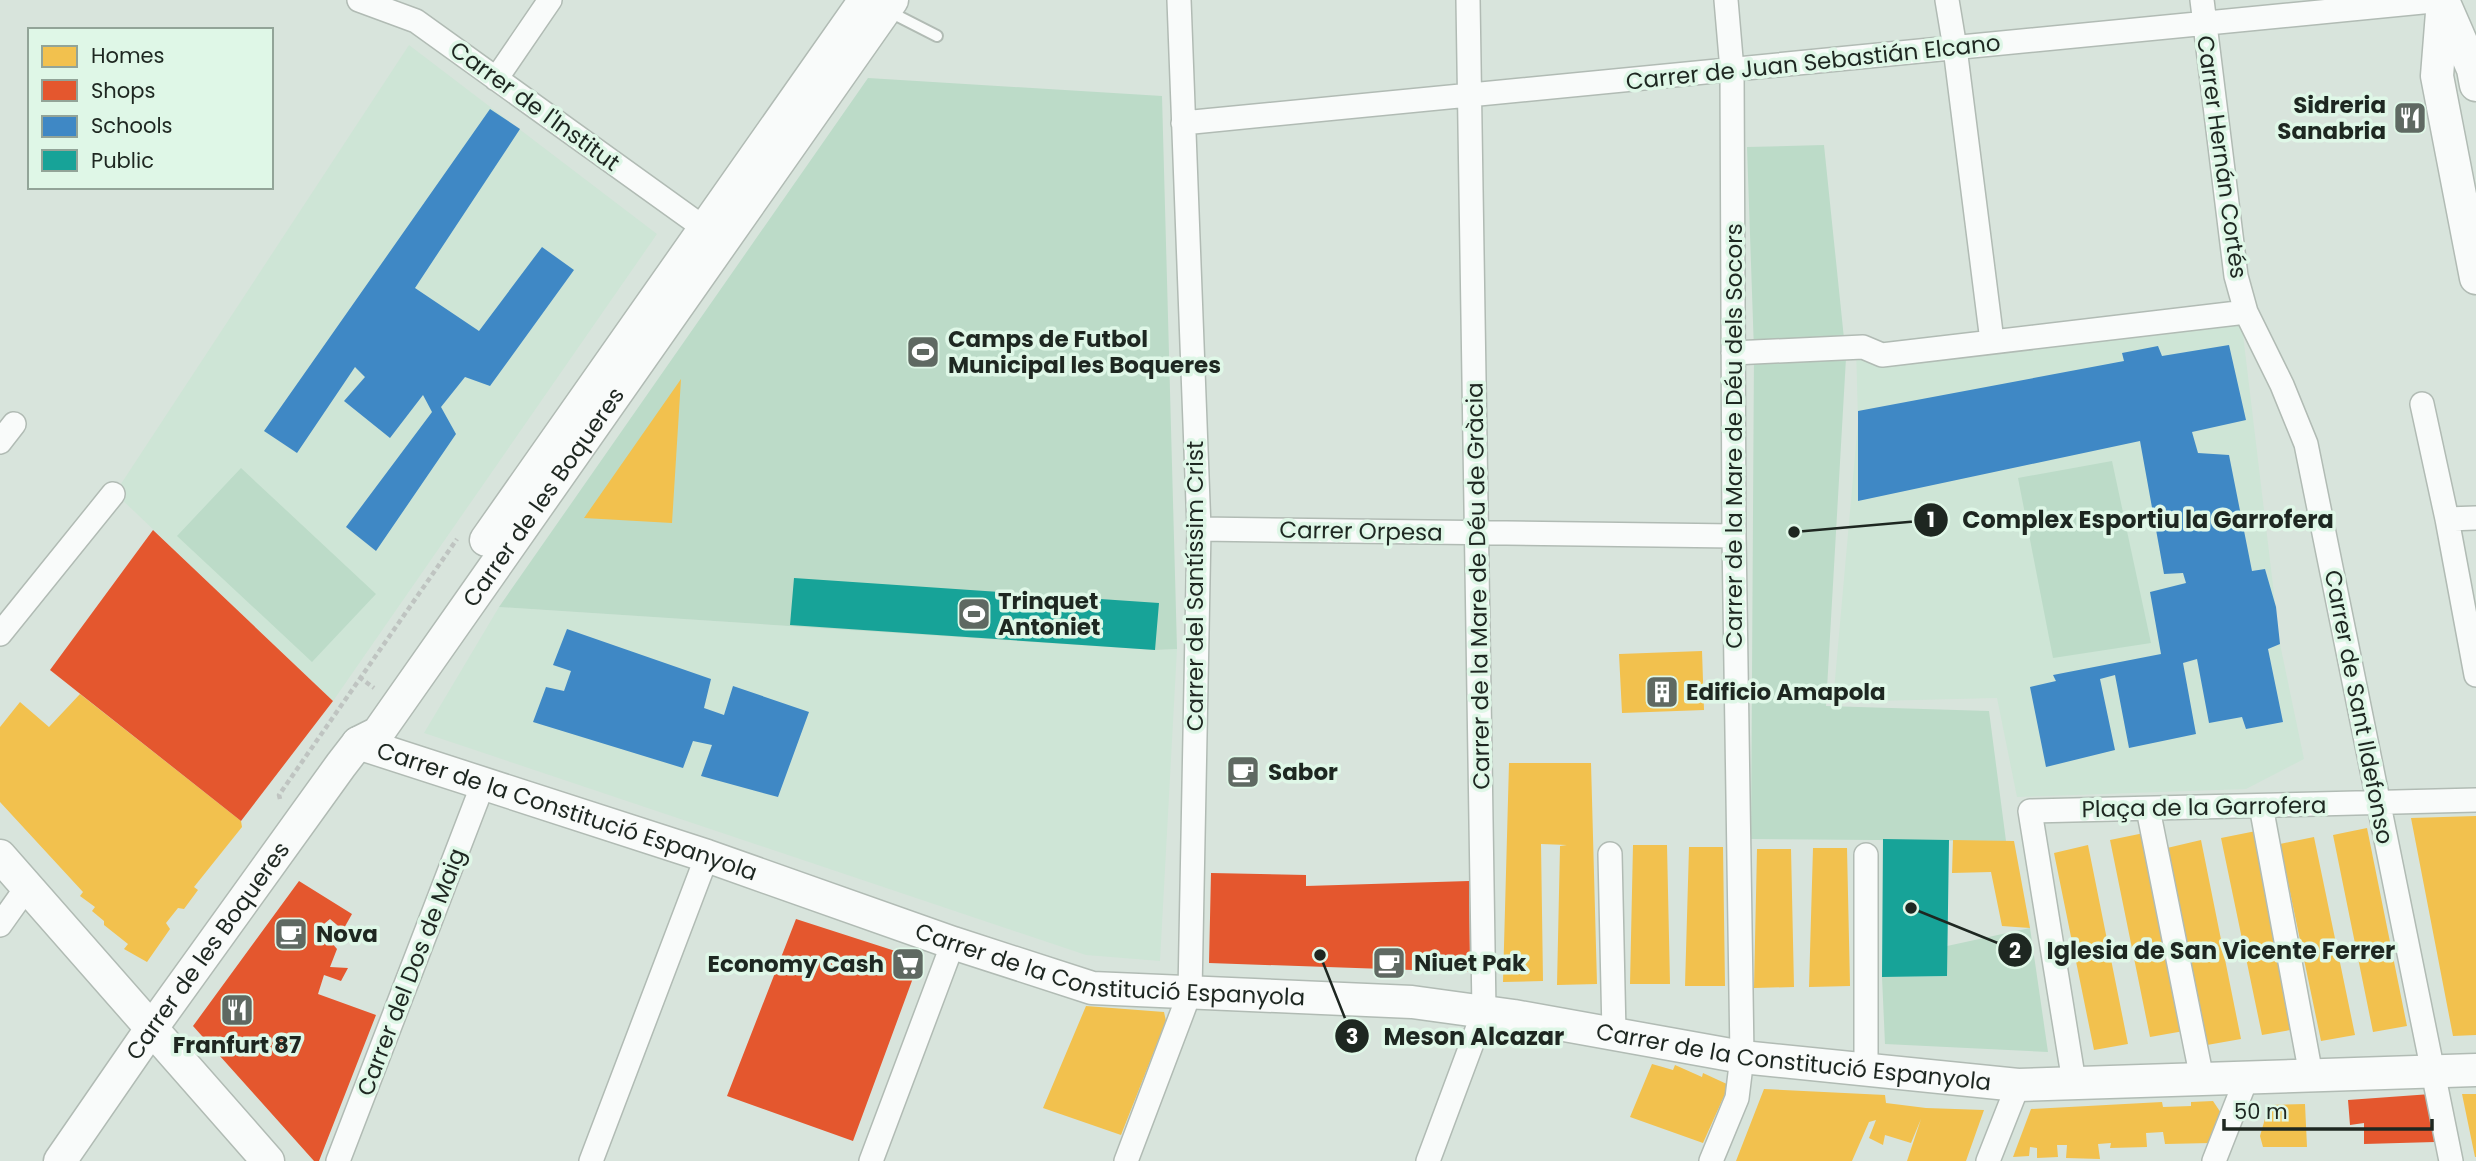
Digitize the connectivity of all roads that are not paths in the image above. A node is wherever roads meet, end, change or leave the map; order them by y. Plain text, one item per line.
1 (359, 0) edge
2 (550, 0) edge
3 (1180, 0) edge
4 (1468, 0) edge
5 (1726, 0) edge
6 (1947, 0) edge
7 (2202, 0) edge
8 (2443, 0) edge
9 (881, 3) edge
10 (2204, 23) junction
11 (937, 36) dead end
12 (1955, 48) junction
13 (1732, 70) junction
14 (496, 79) junction
15 (2476, 85) edge
16 (1470, 95) junction
17 (1184, 123) junction
18 (713, 235) junction
19 (2476, 278) edge
20 (2246, 312) junction
21 (1992, 341) junction
22 (1733, 353) junction
23 (2422, 404) dead end
24 (14, 424) dead end
25 (0, 442) edge
26 (113, 494) dead end
27 (2476, 517) edge
28 (2447, 519) junction
29 (1199, 528) junction
30 (1477, 532) junction
31 (1734, 536) junction
32 (0, 634) edge
33 (2476, 675) edge
34 (358, 743) junction
35 (483, 784) junction
36 (2476, 800) edge
37 (2378, 803) junction
38 (2260, 806) junction
39 (2147, 809) junction
40 (1610, 854) dead end
41 (1866, 855) dead end
42 (0, 856) edge
43 (707, 856) junction
44 (27, 887) junction
45 (0, 925) edge
46 (953, 943) junction
47 (1190, 992) junction
48 (1484, 1012) junction
49 (151, 1029) junction
50 (1614, 1033) junction
51 (1742, 1057) junction
52 (2433, 1070) junction
53 (2476, 1070) edge
54 (1866, 1071) junction
55 (2311, 1075) junction
56 (2247, 1077) junction
57 (2202, 1079) junction
58 (2074, 1082) junction
59 (2018, 1085) junction
60 (60, 1161) edge
61 (268, 1161) edge
62 (338, 1161) edge
63 (591, 1161) edge
64 (871, 1161) edge
65 (1126, 1161) edge
66 (1428, 1161) edge
67 (1712, 1161) edge
68 (1989, 1161) edge
69 (2214, 1161) edge
70 (2451, 1161) edge

1 - 14 street, Carrer de l'Institut
2 - 14 street
3 - 17 street, Carrer del Santíssim Crist
4 - 16 street, Carrer de la Mare de Déu de Gràcia
5 - 13 street, Carrer de la Mare de Déu dels Socors
6 - 12 street
7 - 10 street, Carrer Hernán Cortés
8 - 10 street, Carrer de Juan Sebastián Elcano
9 - 11 lane
9 - 18 street, Carrer de les Boqueres
10 - 12 street, Carrer de Juan Sebastián Elcano
10 - 20 street, Carrer Hernán Cortés
12 - 13 street, Carrer de Juan Sebastián Elcano
12 - 21 street
13 - 16 street, Carrer de Juan Sebastián Elcano
13 - 22 street, Carrer de la Mare de Déu dels Socors
14 - 18 street, Carrer de l'Institut
15 - 19 street
16 - 17 street, Carrer de Juan Sebastián Elcano
16 - 30 street, Carrer de la Mare de Déu de Gràcia
17 - 29 street, Carrer del Santíssim Crist
18 - 34 street, Carrer de les Boqueres
18 - 34 street, Carrer de les Boqueres
20 - 21 street
20 - 37 street, Carrer de Sant Ildefonso
21 - 22 street
22 - 31 street, Carrer de la Mare de Déu dels Socors
23 - 28 street
24 - 25 street
26 - 32 street
27 - 28 street
28 - 33 street
29 - 30 street, Carrer Orpesa
29 - 47 street, Carrer del Santíssim Crist
30 - 31 street, Carrer Orpesa
30 - 48 street, Carrer de la Mare de Déu de Gràcia
31 - 51 street, Carrer de la Mare de Déu dels Socors
34 - 35 street, Carrer de la Constitució Espanyola
34 - 49 street, Carrer de les Boqueres
35 - 43 street, Carrer de la Constitució Espanyola
35 - 62 street, Carrer del Dos de Maig
36 - 37 street, Plaça de la Garrofera
37 - 38 street, Plaça de la Garrofera
37 - 52 street, Carrer de Sant Ildefonso
38 - 39 street, Plaça de la Garrofera
38 - 55 street
39 - 57 street
39 - 58 street, Plaça de la Garrofera
40 - 50 street
41 - 54 street
42 - 44 street
43 - 46 street, Carrer de la Constitució Espanyola
43 - 63 street
44 - 45 street
44 - 49 street
46 - 47 street, Carrer de la Constitució Espanyola
46 - 64 street
47 - 48 street, Carrer de la Constitució Espanyola
47 - 65 street, Carrer del Santíssim Crist
48 - 50 street, Carrer de la Constitució Espanyola
48 - 66 street, Carrer de la Mare de Déu de Gràcia
49 - 60 street, Carrer de les Boqueres
49 - 61 street
50 - 51 street, Carrer de la Constitució Espanyola
51 - 54 street, Carrer de la Constitució Espanyola
51 - 67 street, Carrer de la Mare de Déu dels Socors
52 - 53 street, Carrer de la Constitució Espanyola
52 - 55 street, Carrer de la Constitució Espanyola
52 - 70 street, Carrer de Sant Ildefonso
54 - 59 street, Carrer de la Constitució Espanyola
55 - 56 street, Carrer de la Constitució Espanyola
56 - 57 street, Carrer de la Constitució Espanyola
56 - 69 street
57 - 58 street, Carrer de la Constitució Espanyola
58 - 59 street, Carrer de la Constitució Espanyola
59 - 68 street

